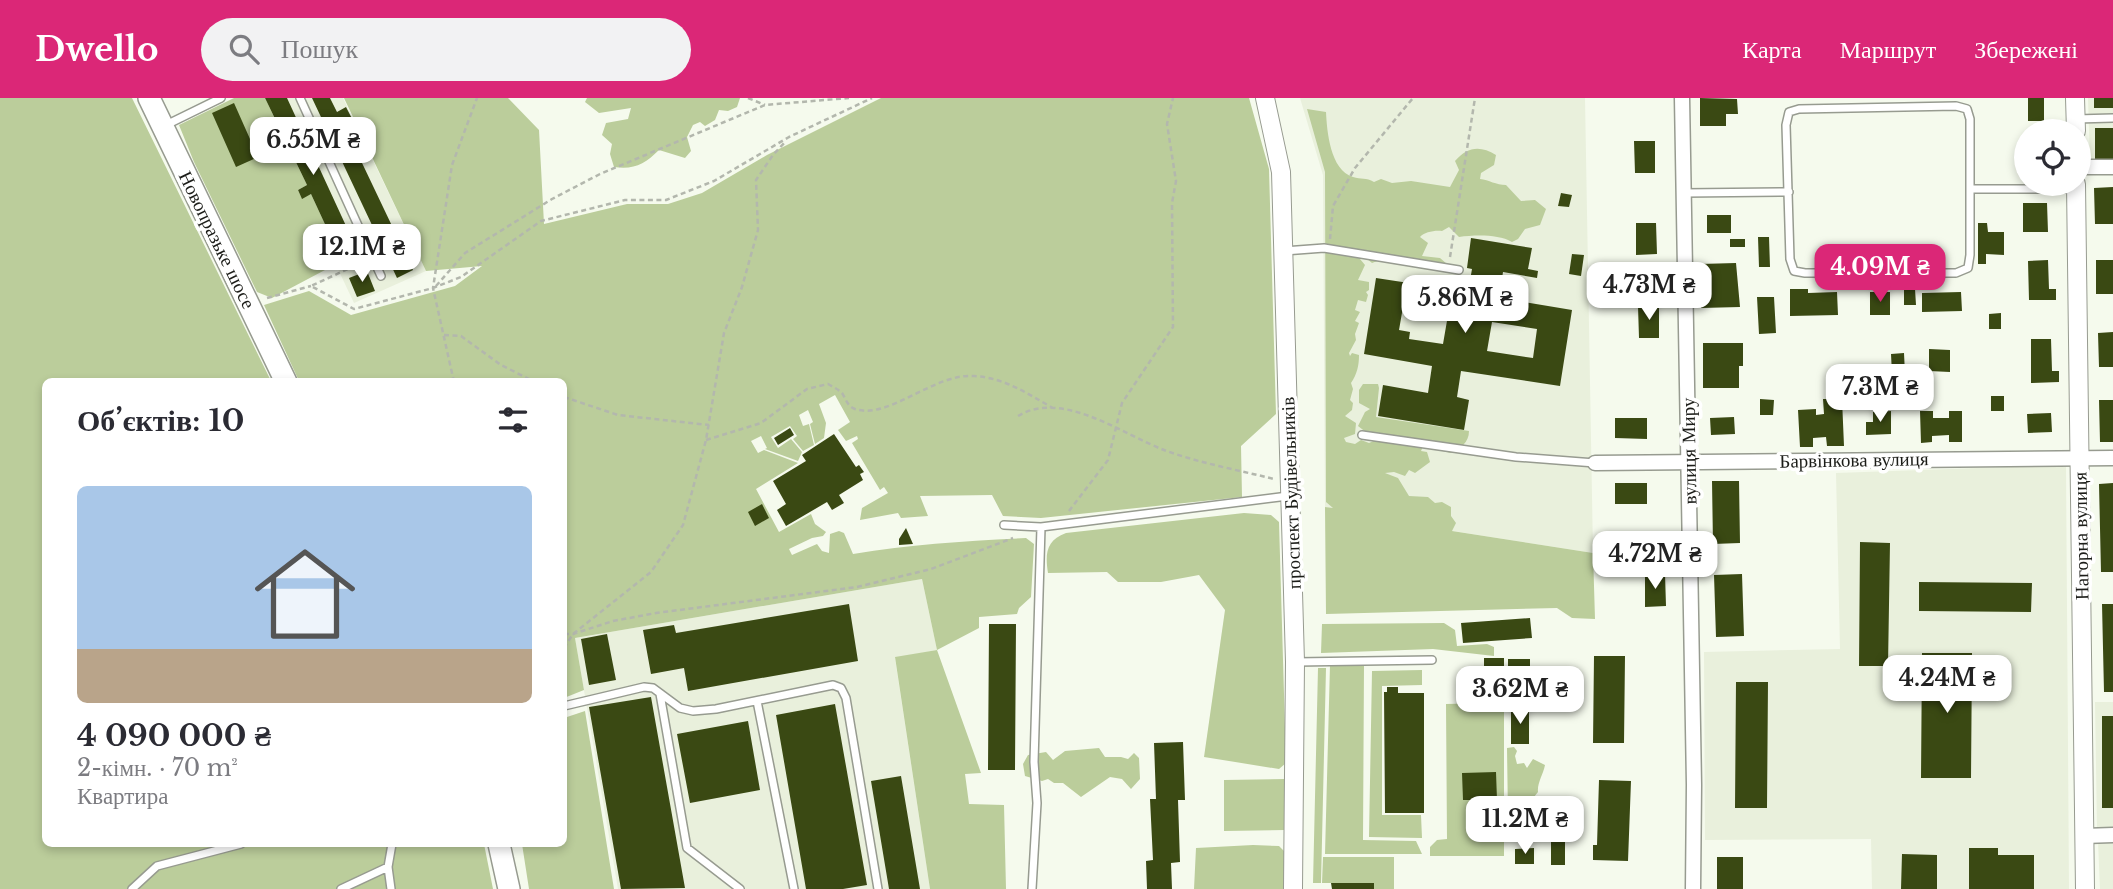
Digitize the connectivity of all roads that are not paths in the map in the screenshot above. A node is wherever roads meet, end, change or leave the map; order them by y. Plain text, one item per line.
1 (149, 98) edge
2 (221, 98) edge
3 (300, 98) edge
4 (1265, 98) edge
5 (1682, 98) edge
6 (2075, 98) edge
7 (2113, 118) edge
8 (2076, 119) edge
9 (2091, 122) edge
10 (162, 127) junction
11 (2091, 167) edge
12 (2113, 167) edge
13 (2014, 188) edge
14 (1970, 189) junction
15 (1788, 192) junction
16 (1684, 193) junction
17 (2076, 196) edge
18 (1284, 251) junction
19 (1459, 270) dead end
20 (381, 276) dead end
21 (284, 378) edge
22 (1362, 435) dead end
23 (2080, 458) junction
24 (2113, 458) edge
25 (1689, 461) junction
26 (1595, 463) joint
27 (1291, 490) junction
28 (1004, 525) dead end
29 (1041, 527) junction
30 (1432, 660) dead end
31 (1295, 662) junction
32 (660, 693) junction
33 (757, 701) junction
34 (567, 705) edge
35 (2113, 835) edge
36 (2084, 836) junction
37 (230, 847) edge
38 (391, 847) edge
39 (500, 847) edge
40 (388, 867) junction
41 (132, 889) edge
42 (341, 889) edge
43 (391, 889) edge
44 (509, 889) edge
45 (740, 889) edge
46 (794, 889) edge
47 (878, 889) edge
48 (1032, 889) edge
49 (1293, 889) edge
50 (1693, 889) edge
51 (2085, 889) edge

1 - 10 main road, Новопразьке шосе
2 - 10 lane
3 - 20 lane
4 - 18 street, проспект Будівельників
5 - 16 street, вулиця Миру
6 - 8 street
7 - 9 lane
10 - 21 main road, Новопразьке шосе
11 - 12 street
13 - 14 lane
14 - 15 lane
14 - 15 lane
15 - 16 lane
16 - 25 street, вулиця Миру
17 - 23 street, Нагорна вулиця
18 - 19 lane
18 - 27 street, проспект Будівельників
22 - 26 lane
23 - 24 street, Барвінкова вулиця
23 - 25 street, Барвінкова вулиця
23 - 36 street, Нагорна вулиця
25 - 26 street, Барвінкова вулиця
25 - 50 street, вулиця Миру
27 - 29 lane
27 - 31 street, проспект Будівельників
28 - 29 lane
29 - 48 lane
30 - 31 lane
31 - 49 street, проспект Будівельників
32 - 33 lane
32 - 34 lane
32 - 45 lane
33 - 46 lane
33 - 47 lane
35 - 36 street
36 - 51 street, Нагорна вулиця
37 - 41 lane
38 - 40 lane
39 - 44 main road
40 - 42 lane
40 - 43 lane

